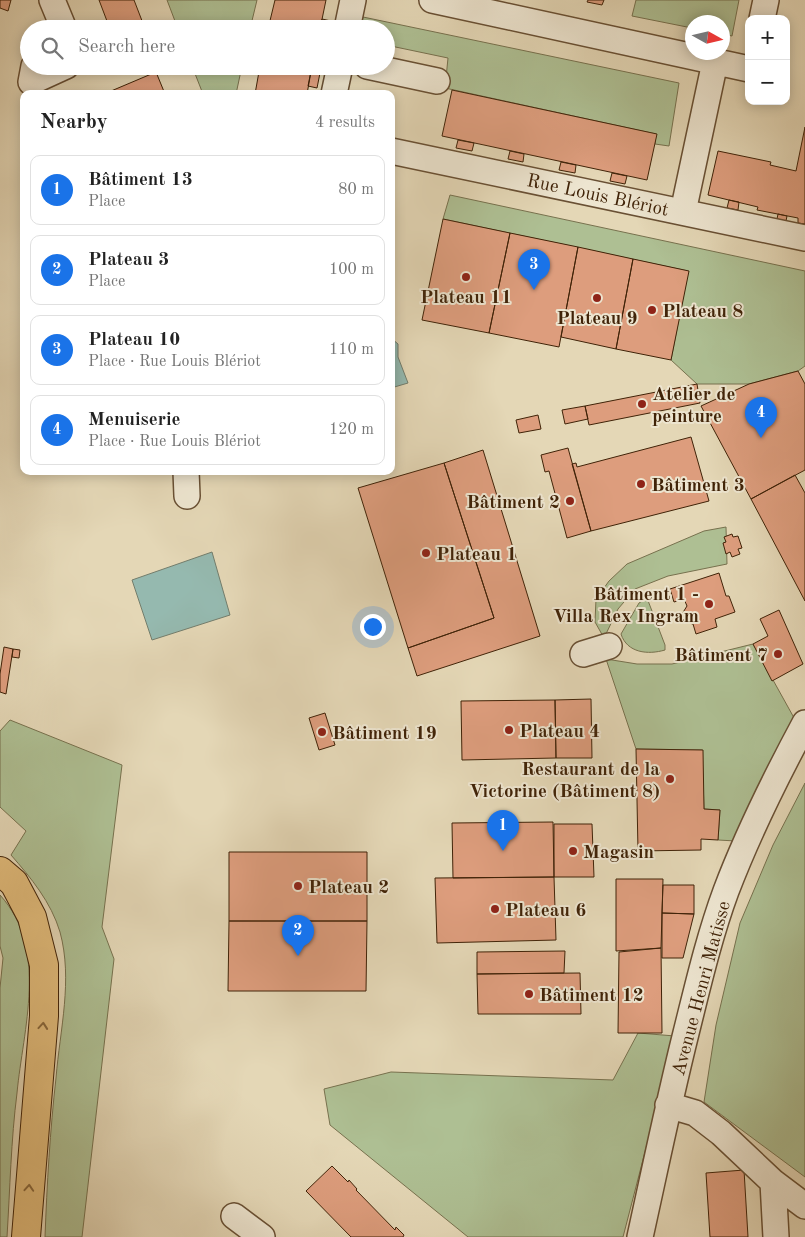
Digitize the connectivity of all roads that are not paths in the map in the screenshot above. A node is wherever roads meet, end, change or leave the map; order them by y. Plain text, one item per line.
1 (52, 0) edge
2 (353, 0) edge
3 (432, 0) edge
4 (766, 0) edge
5 (763, 15) edge
6 (61, 20) edge
7 (349, 20) edge
8 (715, 62) junction
9 (745, 68) edge
10 (395, 72) edge
11 (32, 75) edge
12 (46, 75) edge
13 (338, 75) edge
14 (437, 81) dead end
15 (335, 90) edge
16 (395, 152) edge
17 (683, 212) junction
18 (805, 238) edge
19 (186, 475) edge
20 (187, 496) dead end
21 (608, 646) dead end
22 (583, 654) dead end
23 (805, 723) edge
24 (0, 871) edge
25 (668, 1105) junction
26 (773, 1182) junction
27 (805, 1206) edge
28 (234, 1216) dead end
29 (26, 1237) edge
30 (262, 1237) edge
31 (640, 1237) edge
32 (776, 1237) edge

1 - 6 street
2 - 7 street
3 - 8 street
4 - 5 street
8 - 9 street
8 - 17 street
10 - 14 street
11 - 12 street
13 - 15 street
16 - 17 street, Rue Louis Blériot
17 - 18 street, Rue Louis Blériot
19 - 20 street
21 - 22 street
23 - 25 street, Avenue Henri Matisse
29 -> 24 highway
25 - 26 street
25 - 31 street, Avenue Henri Matisse
26 - 27 street
26 - 32 street
28 - 30 street

